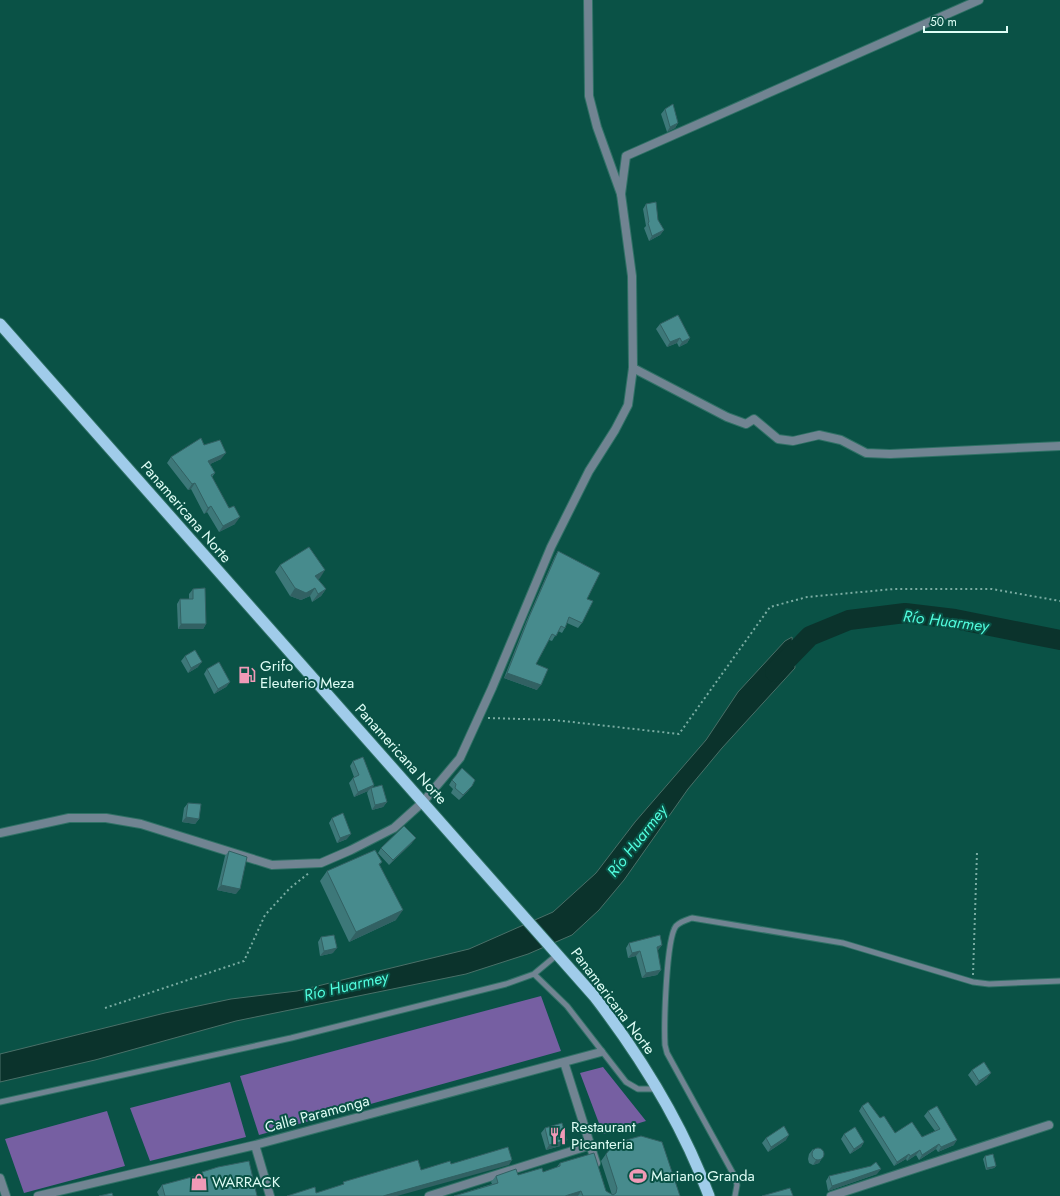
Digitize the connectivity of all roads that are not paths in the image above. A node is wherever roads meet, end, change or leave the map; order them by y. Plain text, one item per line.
1 (588, 0) edge
2 (979, 0) edge
3 (621, 194) junction
4 (0, 324) edge
5 (633, 368) junction
6 (1060, 446) edge
7 (423, 802) junction
8 (0, 833) edge
9 (558, 954) junction
10 (534, 974) junction
11 (1060, 981) edge
12 (601, 1052) junction
13 (564, 1062) junction
14 (659, 1090) junction
15 (0, 1102) edge
16 (1049, 1125) dead end
17 (255, 1145) junction
18 (591, 1145) junction
19 (600, 1174) edge
20 (0, 1178) edge
21 (854, 1193) edge
22 (6, 1196) edge
23 (38, 1196) edge
24 (270, 1196) edge
25 (429, 1196) edge
26 (709, 1196) edge
27 (735, 1196) edge
28 (831, 1196) edge

1 - 3 street
2 - 3 street
3 - 5 street
4 - 7 highway, Panamericana Norte
5 - 6 street
5 - 7 street
7 - 8 street
7 - 9 highway, Panamericana Norte
9 - 10 lane
9 - 14 highway, Panamericana Norte
10 - 12 lane
10 - 15 lane
11 - 27 lane
12 - 13 street, Calle Paramonga
12 - 14 lane
13 - 17 street, Calle Paramonga
13 - 18 street
14 - 26 highway, Panamericana Norte
16 - 21 street
17 - 23 street, Calle Paramonga
17 - 24 street
18 - 19 street
18 - 25 street
20 - 22 street
21 - 28 street

